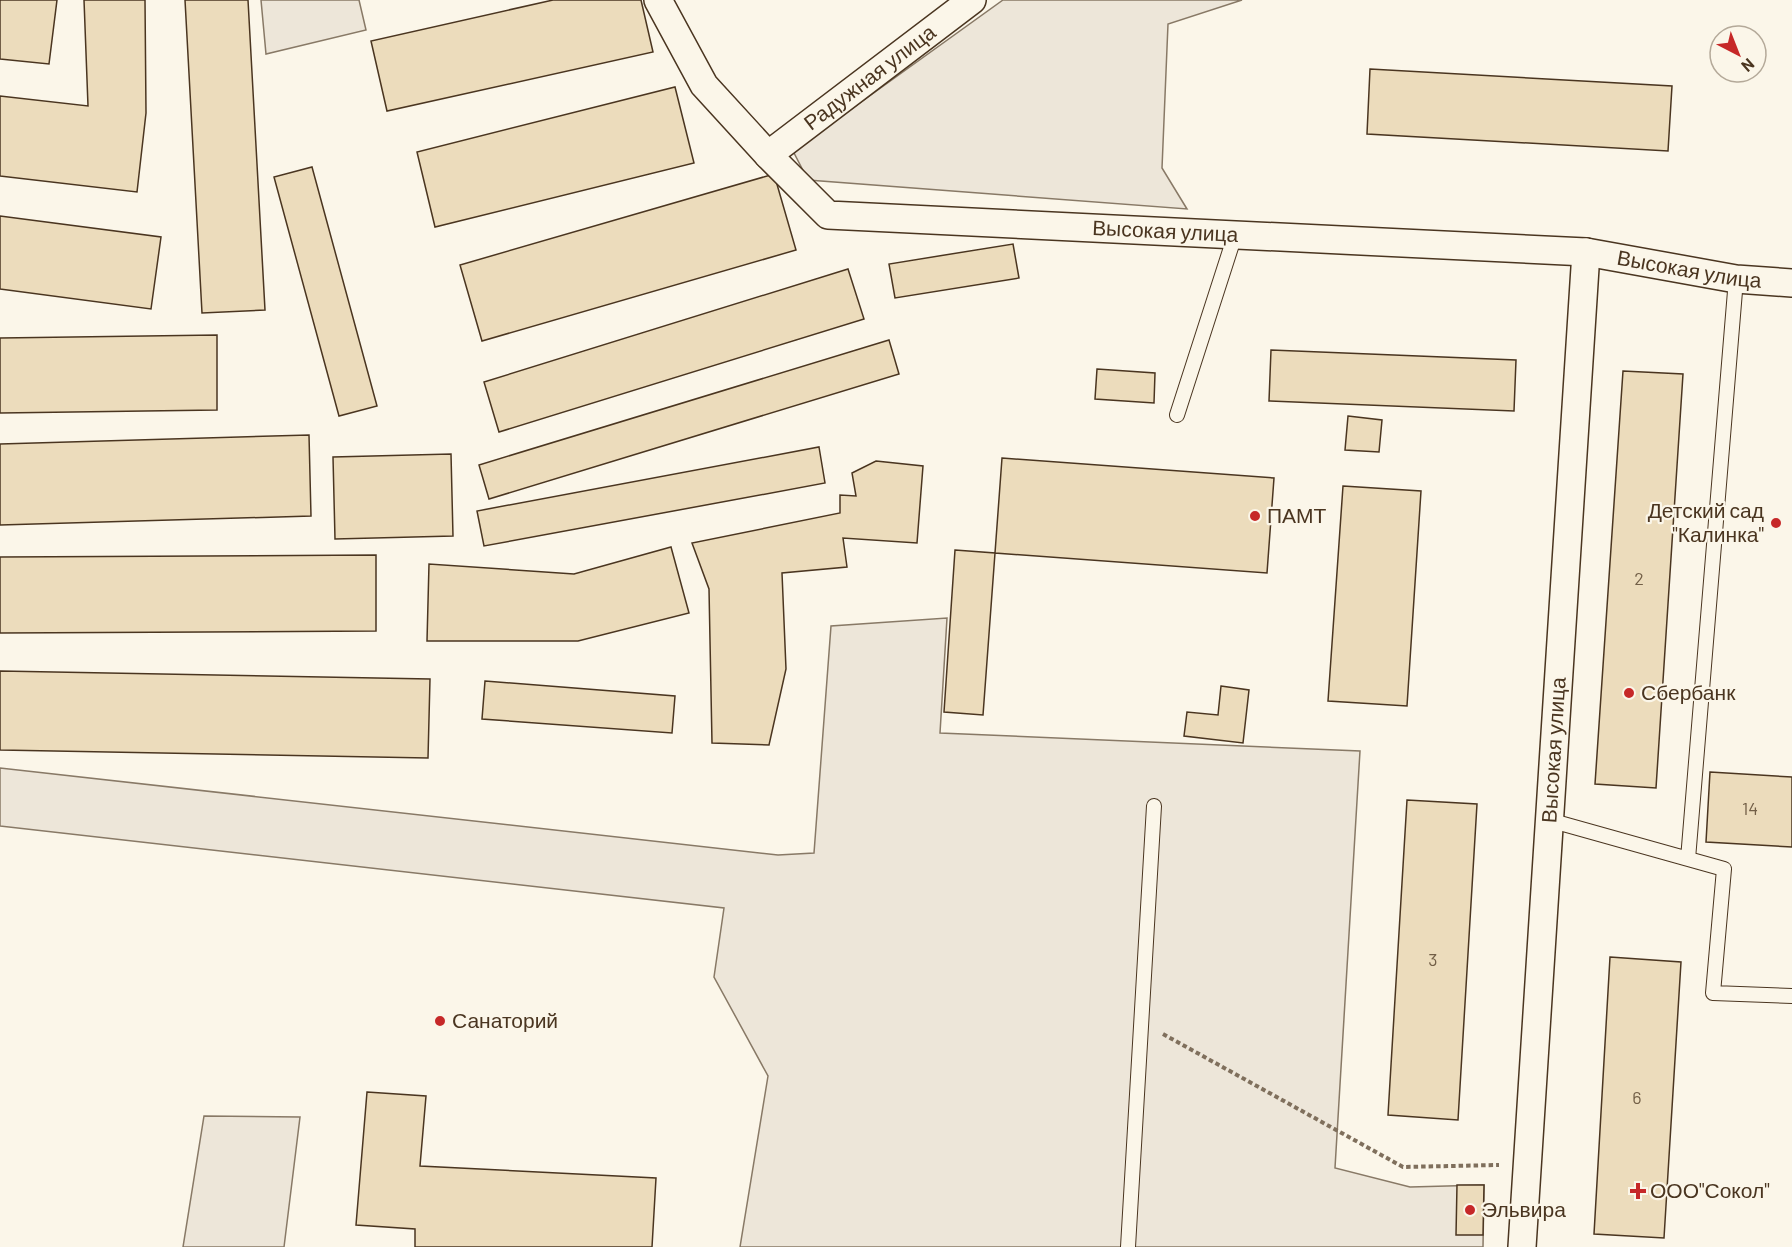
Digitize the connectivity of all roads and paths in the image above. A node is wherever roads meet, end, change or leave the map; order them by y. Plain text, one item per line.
1 (658, 0) edge
2 (972, 0) edge
3 (768, 155) junction
4 (1235, 235) junction
5 (1586, 252) junction
6 (1736, 279) junction
7 (1792, 284) edge
8 (1178, 416) dead end
9 (1154, 806) dead end
10 (1550, 820) junction
11 (1688, 859) junction
12 (1792, 996) edge
13 (1141, 1022) junction
14 (1527, 1164) junction
15 (1128, 1247) edge
16 (1522, 1247) edge

1 - 3 street, Высокая улица
2 - 3 street, Радужная улица
3 - 4 street, Высокая улица
4 - 5 street, Высокая улица
4 - 8 lane
5 - 6 street, Высокая улица
5 - 10 street, Высокая улица
6 - 7 street, Высокая улица
6 - 11 lane
9 - 13 lane
10 - 11 lane
10 - 14 street, Высокая улица
11 - 12 lane
13 - 14 path
13 - 15 lane
14 - 16 street, Высокая улица

